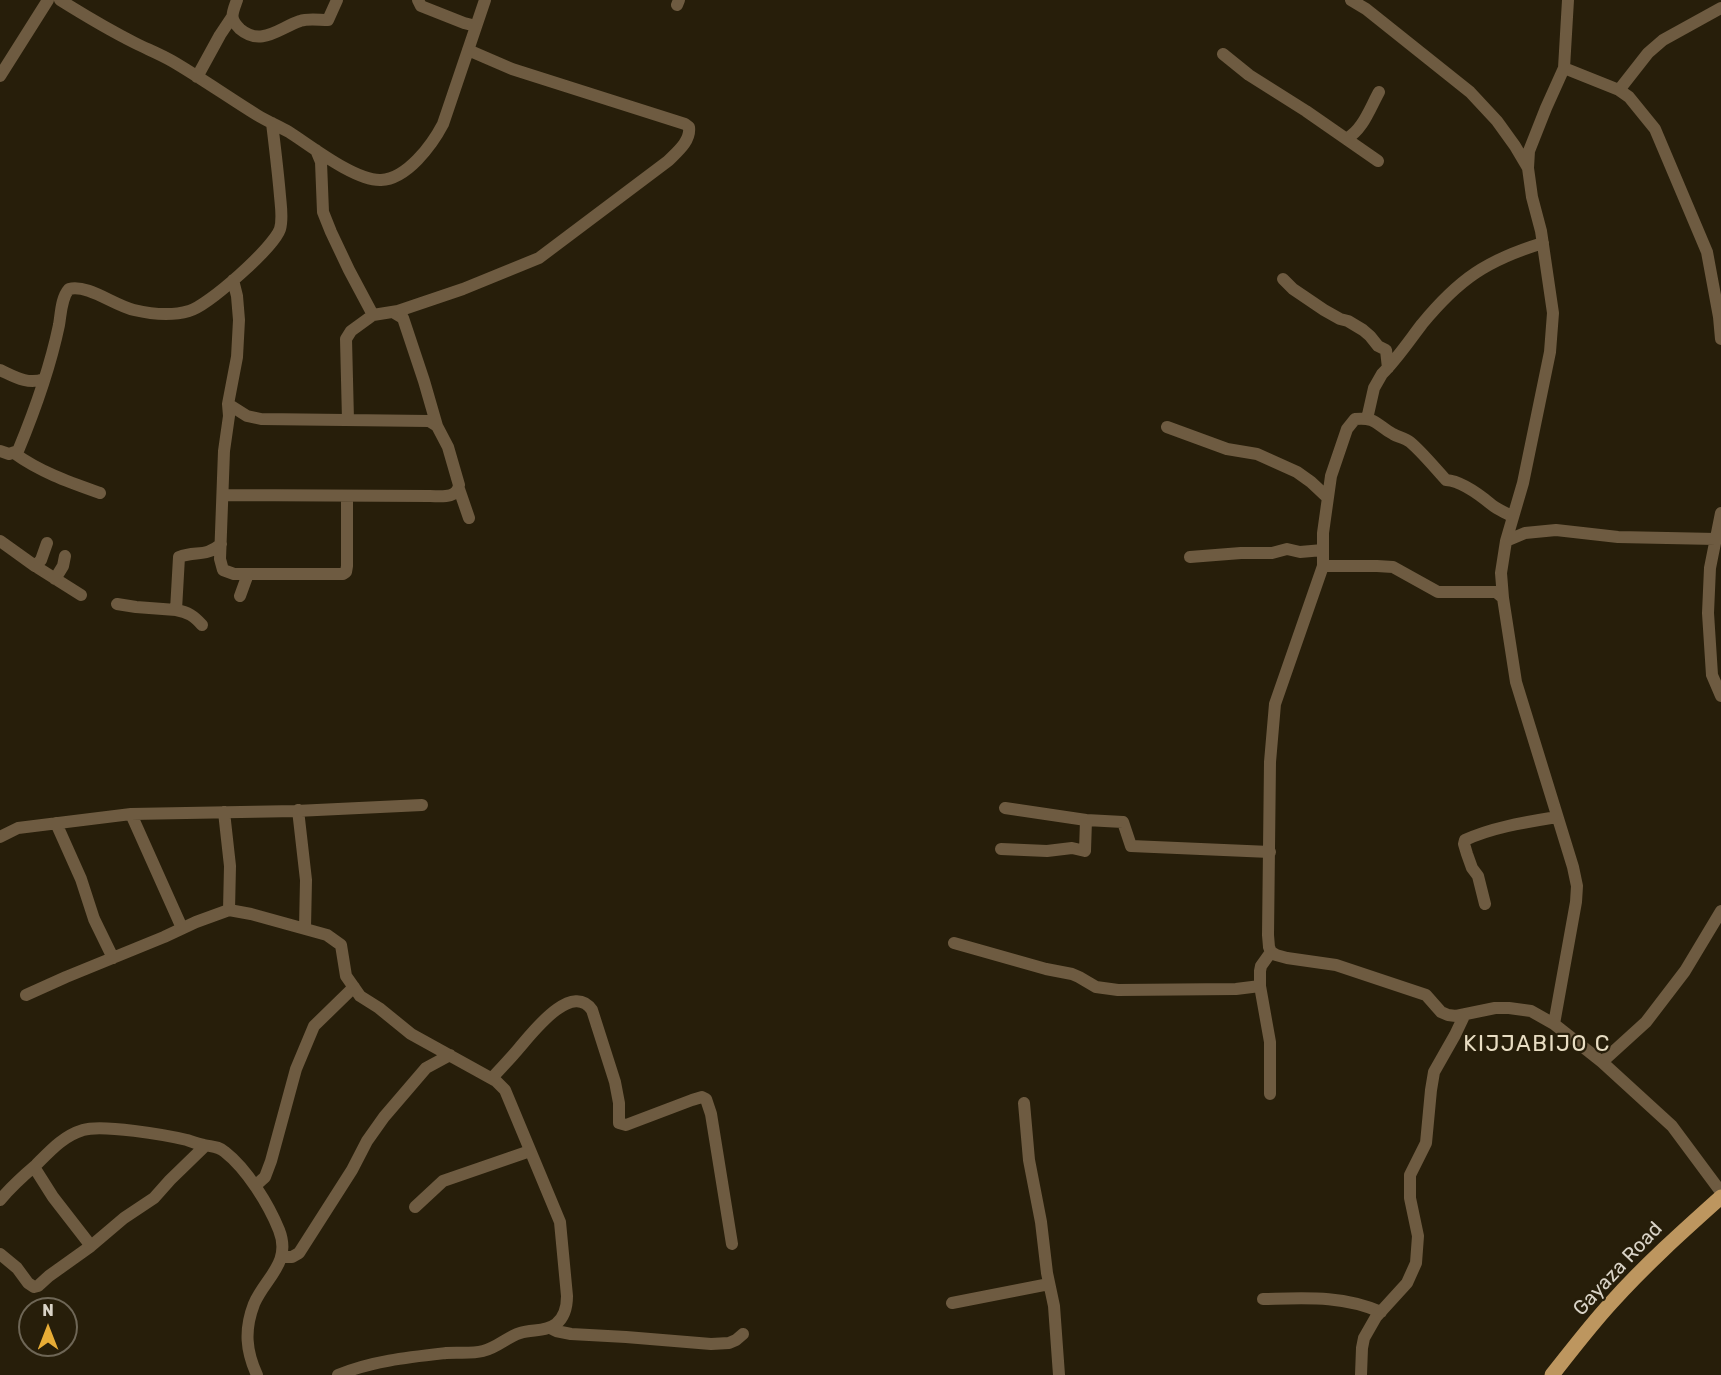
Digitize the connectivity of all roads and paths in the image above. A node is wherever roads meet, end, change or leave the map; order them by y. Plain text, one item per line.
1 (48, 0) edge
2 (60, 0) edge
3 (237, 0) edge
4 (337, 0) edge
5 (418, 0) edge
6 (485, 0) edge
7 (1351, 0) edge
8 (1568, 0) edge
9 (1721, 8) edge
10 (232, 17) junction
11 (476, 26) junction
12 (468, 50) junction
13 (1223, 54) dead end
14 (1564, 68) junction
15 (0, 76) edge
16 (197, 77) junction
17 (1619, 90) junction
18 (1379, 92) dead end
19 (272, 123) junction
20 (1346, 139) junction
21 (316, 150) junction
22 (1378, 161) dead end
23 (1528, 168) junction
24 (1543, 243) junction
25 (1283, 279) dead end
26 (233, 280) junction
27 (393, 312) junction
28 (373, 315) junction
29 (1721, 339) edge
30 (1388, 368) junction
31 (0, 370) edge
32 (44, 379) junction
33 (228, 404) junction
34 (1367, 419) junction
35 (348, 420) junction
36 (437, 426) junction
37 (1167, 427) dead end
38 (0, 450) edge
39 (14, 453) junction
40 (459, 489) junction
41 (100, 493) dead end
42 (223, 495) junction
43 (347, 496) junction
44 (1327, 497) junction
45 (1721, 513) edge
46 (1513, 517) junction
47 (469, 518) dead end
48 (1716, 539) junction
49 (0, 541) edge
50 (1506, 541) junction
51 (48, 543) dead end
52 (221, 544) junction
53 (1323, 550) junction
54 (65, 556) dead end
55 (1190, 557) dead end
56 (35, 566) junction
57 (1323, 566) junction
58 (248, 574) junction
59 (55, 579) junction
60 (81, 595) dead end
61 (240, 596) dead end
62 (1503, 598) junction
63 (117, 604) dead end
64 (176, 609) junction
65 (202, 625) dead end
66 (1721, 696) edge
67 (422, 805) dead end
68 (1005, 808) dead end
69 (298, 810) junction
70 (224, 812) junction
71 (131, 814) junction
72 (1557, 817) junction
73 (1086, 820) junction
74 (56, 823) junction
75 (0, 837) edge
76 (1001, 849) dead end
77 (1270, 852) junction
78 (1485, 904) dead end
79 (229, 910) junction
80 (1721, 911) edge
81 (182, 928) junction
82 (304, 928) junction
83 (954, 943) dead end
84 (1271, 952) junction
85 (113, 958) junction
86 (1260, 986) junction
87 (354, 987) junction
88 (26, 995) dead end
89 (1465, 1014) junction
90 (1554, 1024) junction
91 (450, 1055) junction
92 (1602, 1062) junction
93 (492, 1078) junction
94 (1270, 1094) dead end
95 (1024, 1103) dead end
96 (205, 1146) junction
97 (530, 1151) junction
98 (34, 1167) junction
99 (255, 1186) junction
100 (1721, 1192) edge
101 (1721, 1197) edge
102 (0, 1200) edge
103 (415, 1207) dead end
104 (732, 1244) dead end
105 (91, 1246) junction
106 (0, 1254) edge
107 (282, 1257) junction
108 (1049, 1284) junction
109 (1263, 1299) dead end
110 (952, 1303) dead end
111 (1381, 1312) junction
112 (550, 1328) junction
113 (743, 1334) dead end
114 (257, 1375) edge
115 (338, 1375) edge
116 (1059, 1375) edge
117 (1361, 1375) edge
118 (1552, 1375) edge

1 - 15 street
2 - 16 street
3 - 10 street
4 - 10 street
5 - 11 street
6 - 11 street
7 - 23 street
8 - 14 street
9 - 17 street
10 - 16 street
11 - 12 street
12 - 21 street
12 - 27 street
13 - 20 street
14 - 17 street
14 - 23 street
16 - 19 street
17 - 29 street
18 - 20 street
19 - 21 street
19 - 26 street
20 - 22 street
21 - 28 street
23 - 24 street
24 - 30 street
24 - 46 street
25 - 30 street
26 - 32 street
26 - 33 street
27 - 28 street
27 - 36 street
28 - 35 street
30 - 34 street
31 - 32 street
32 - 39 street
33 - 35 street
33 - 42 street
34 - 44 street
34 - 46 street
35 - 36 street
36 - 40 street
37 - 44 street
38 - 39 street
39 - 41 street
40 - 43 street
40 - 47 street
42 - 43 street
42 - 52 street
43 - 58 street
44 - 53 street
45 - 48 street
46 - 50 street
48 - 50 street
48 - 66 street
49 - 56 street
50 - 62 street
51 - 56 street
52 - 58 street
52 - 64 street
53 - 55 street
53 - 57 street
54 - 59 street
56 - 59 street
57 - 62 street
57 - 77 street
58 - 61 street
59 - 60 street
62 - 72 street
63 - 64 street
64 - 65 street
67 - 69 street
68 - 73 street
69 - 70 street
69 - 82 street
70 - 71 street
70 - 79 street
71 - 74 street
71 - 81 street
72 - 78 street
72 - 90 street
73 - 76 street
73 - 77 street
74 - 75 street
74 - 85 street
77 - 84 street
79 - 81 street
79 - 82 street
80 - 92 street
81 - 85 street
82 - 87 street
83 - 86 street
84 - 86 street
84 - 89 street
85 - 88 street
86 - 94 street
87 - 91 street
87 - 99 street
89 - 90 street
89 - 111 street
90 - 92 street
91 - 93 street
91 - 107 street
92 - 100 street
93 - 97 street
93 - 104 street
95 - 108 street
96 - 98 street
96 - 99 street
96 - 105 street
97 - 103 street
97 - 112 street
98 - 102 street
98 - 105 street
99 - 107 street
101 - 118 main road, Gayaza Road
105 - 106 street
107 - 114 street
108 - 110 street
108 - 116 street
109 - 111 street
111 - 117 street
112 - 113 street
112 - 115 street

